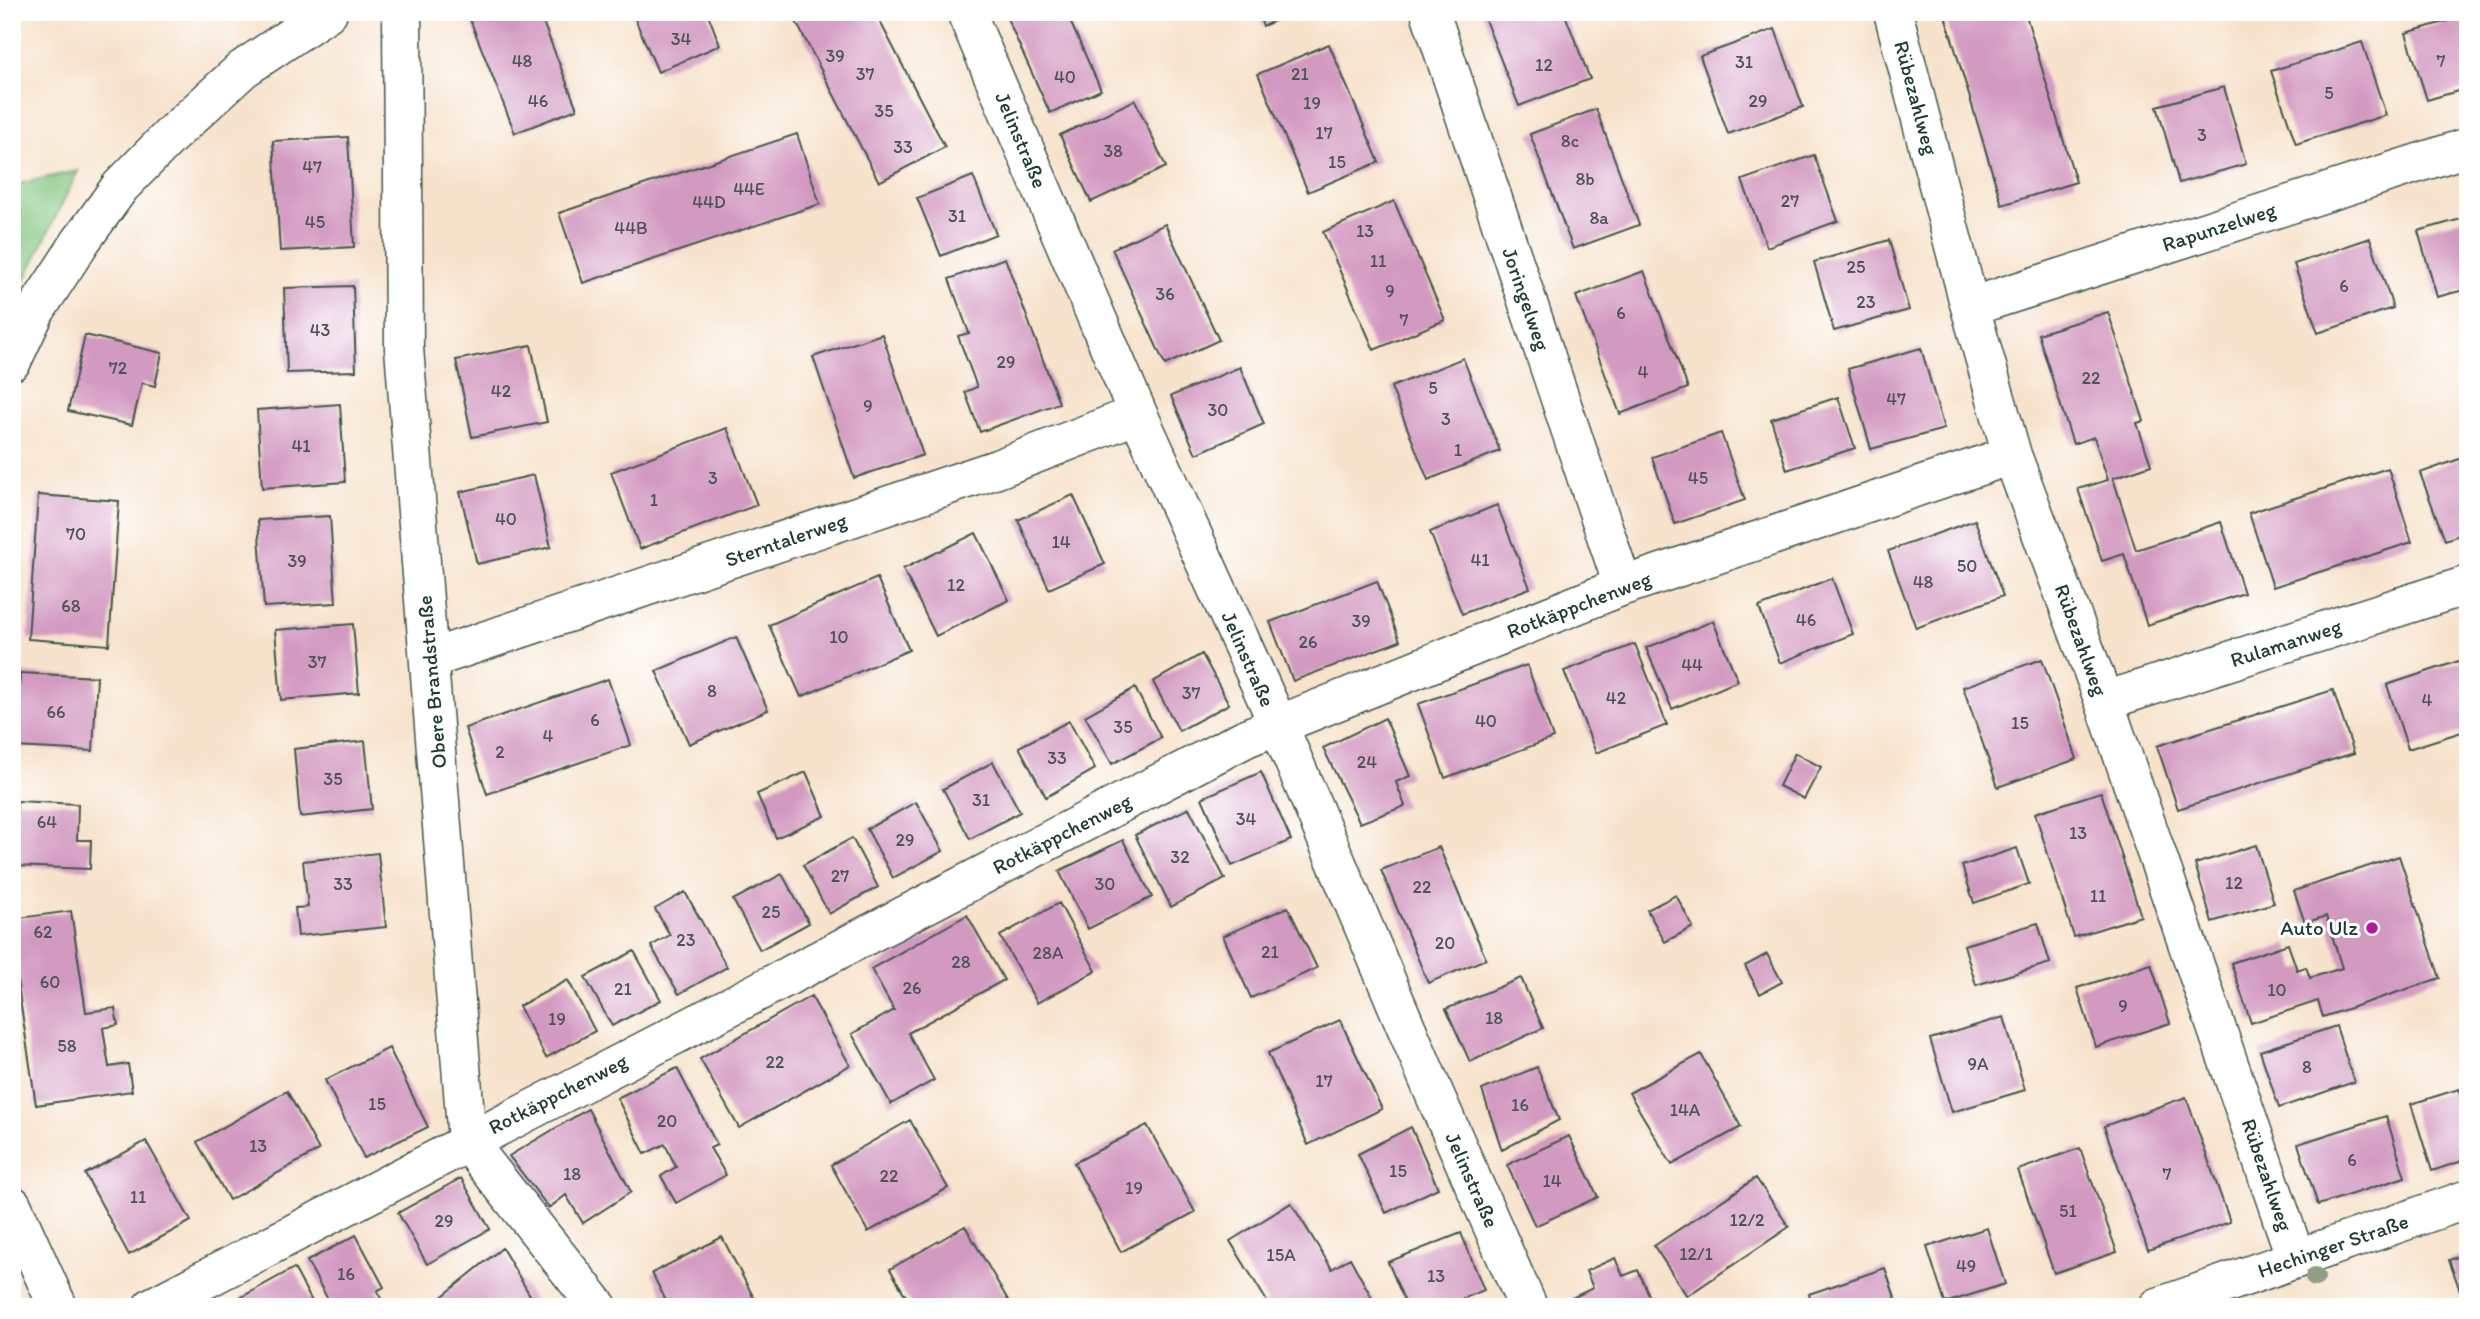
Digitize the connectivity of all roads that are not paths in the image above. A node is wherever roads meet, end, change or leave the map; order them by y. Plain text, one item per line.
1 (328, 12) edge
2 (402, 12) edge
3 (966, 12) edge
4 (1430, 12) edge
5 (1894, 12) edge
6 (2468, 147) edge
7 (1970, 307) junction
8 (12, 360) edge
9 (1138, 414) junction
10 (2012, 455) junction
11 (2468, 585) edge
12 (1623, 586) junction
13 (430, 659) junction
14 (2104, 701) junction
15 (1278, 724) junction
16 (467, 1141) junction
17 (2468, 1199) edge
18 (12, 1205) edge
19 (2295, 1259) junction
20 (58, 1307) edge
21 (152, 1307) edge
22 (598, 1307) edge
23 (1528, 1307) edge
24 (2158, 1307) edge

1 - 8 street
2 - 13 street, Obere Brandstraße
3 - 9 street, Jelinstraße
4 - 12 street, Joringelweg
5 - 7 street, Rübezahlweg
6 - 7 street, Rapunzelweg
7 - 10 street, Rübezahlweg
9 - 13 street, Sterntalerweg
9 - 15 street, Jelinstraße
10 - 12 street, Rotkäppchenweg
10 - 14 street, Rübezahlweg
11 - 14 street, Rulamanweg
12 - 15 street, Rotkäppchenweg
13 - 16 street, Obere Brandstraße
14 - 19 street, Rübezahlweg
15 - 16 street, Rotkäppchenweg
15 - 23 street, Jelinstraße
16 - 21 street, Rotkäppchenweg
16 - 22 street
17 - 19 street, Hechinger Straße
18 - 20 street
19 - 24 street, Hechinger Straße

